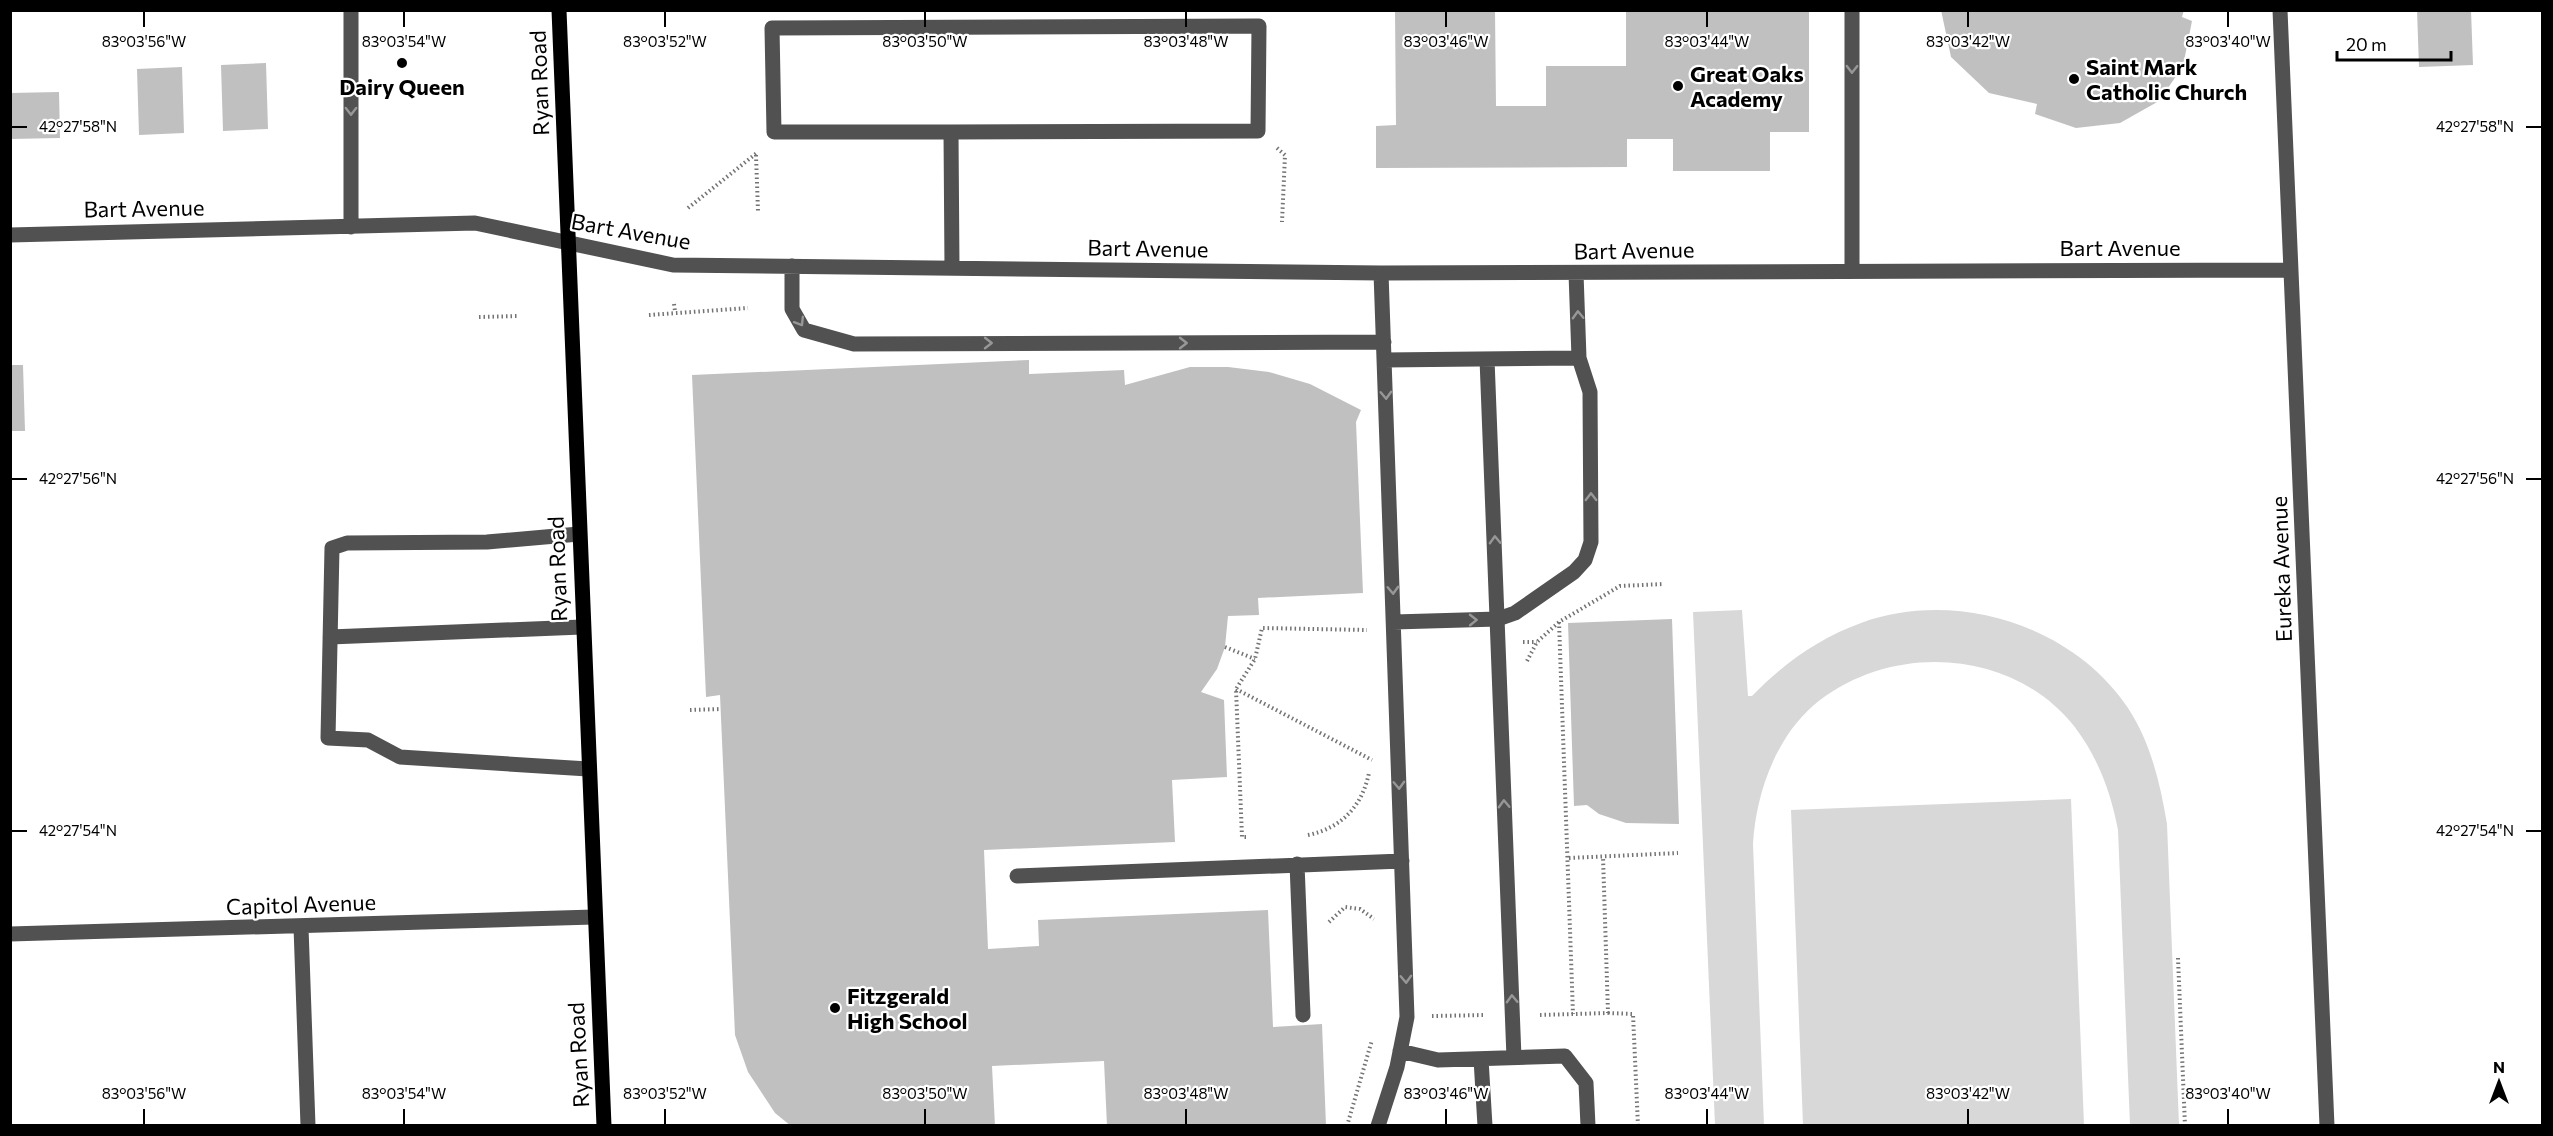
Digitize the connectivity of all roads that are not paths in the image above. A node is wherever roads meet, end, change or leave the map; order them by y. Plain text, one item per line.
1 (351, 10) edge
2 (559, 10) edge
3 (1852, 10) edge
4 (2280, 10) edge
5 (951, 132) junction
6 (351, 226) junction
7 (10, 235) edge
8 (567, 243) junction
9 (792, 266) junction
10 (952, 268) junction
11 (1852, 270) junction
12 (2290, 270) junction
13 (1381, 273) junction
14 (1576, 273) junction
15 (1384, 342) junction
16 (1579, 358) junction
17 (1487, 359) junction
18 (1384, 360) junction
19 (579, 534) junction
20 (1498, 619) junction
21 (1394, 622) junction
22 (582, 627) junction
23 (330, 637) junction
24 (588, 770) junction
25 (1402, 861) junction
26 (1297, 864) junction
27 (1017, 876) dead end
28 (594, 917) junction
29 (301, 927) junction
30 (10, 934) edge
31 (1303, 1015) dead end
32 (1400, 1051) junction
33 (1514, 1058) junction
34 (1481, 1059) junction
35 (309, 1125) edge
36 (604, 1125) edge
37 (1378, 1125) edge
38 (1485, 1125) edge
39 (1588, 1125) edge
40 (2327, 1125) edge

1 -> 6 street
2 - 8 main road, Ryan Road
3 -> 11 street
4 - 12 street, Eureka Avenue
5 - 5 street
5 - 10 street
6 - 7 street, Bart Avenue
6 - 8 street, Bart Avenue
8 - 9 street, Bart Avenue
8 - 19 main road, Ryan Road
9 - 10 street, Bart Avenue
9 -> 15 street
10 - 13 street, Bart Avenue
11 - 12 street, Bart Avenue
11 - 14 street, Bart Avenue
12 - 40 street, Eureka Avenue
13 - 14 street, Bart Avenue
13 - 15 street
16 -> 14 street
15 - 18 street
16 - 17 street
20 -> 16 street
17 - 18 street
20 -> 17 street
18 -> 21 street
19 - 22 main road, Ryan Road
19 - 23 street
21 -> 20 street
33 -> 20 street
21 -> 25 street
22 - 23 street
22 - 24 main road, Ryan Road
23 - 24 street
24 - 28 main road, Ryan Road
25 - 26 street
25 -> 32 street
26 - 27 street
26 - 31 street
28 - 29 street, Capitol Avenue
28 - 36 main road, Ryan Road
29 - 30 street, Capitol Avenue
29 - 35 street
32 - 34 street
32 - 37 street
33 - 34 street
33 - 39 street
34 - 38 street

